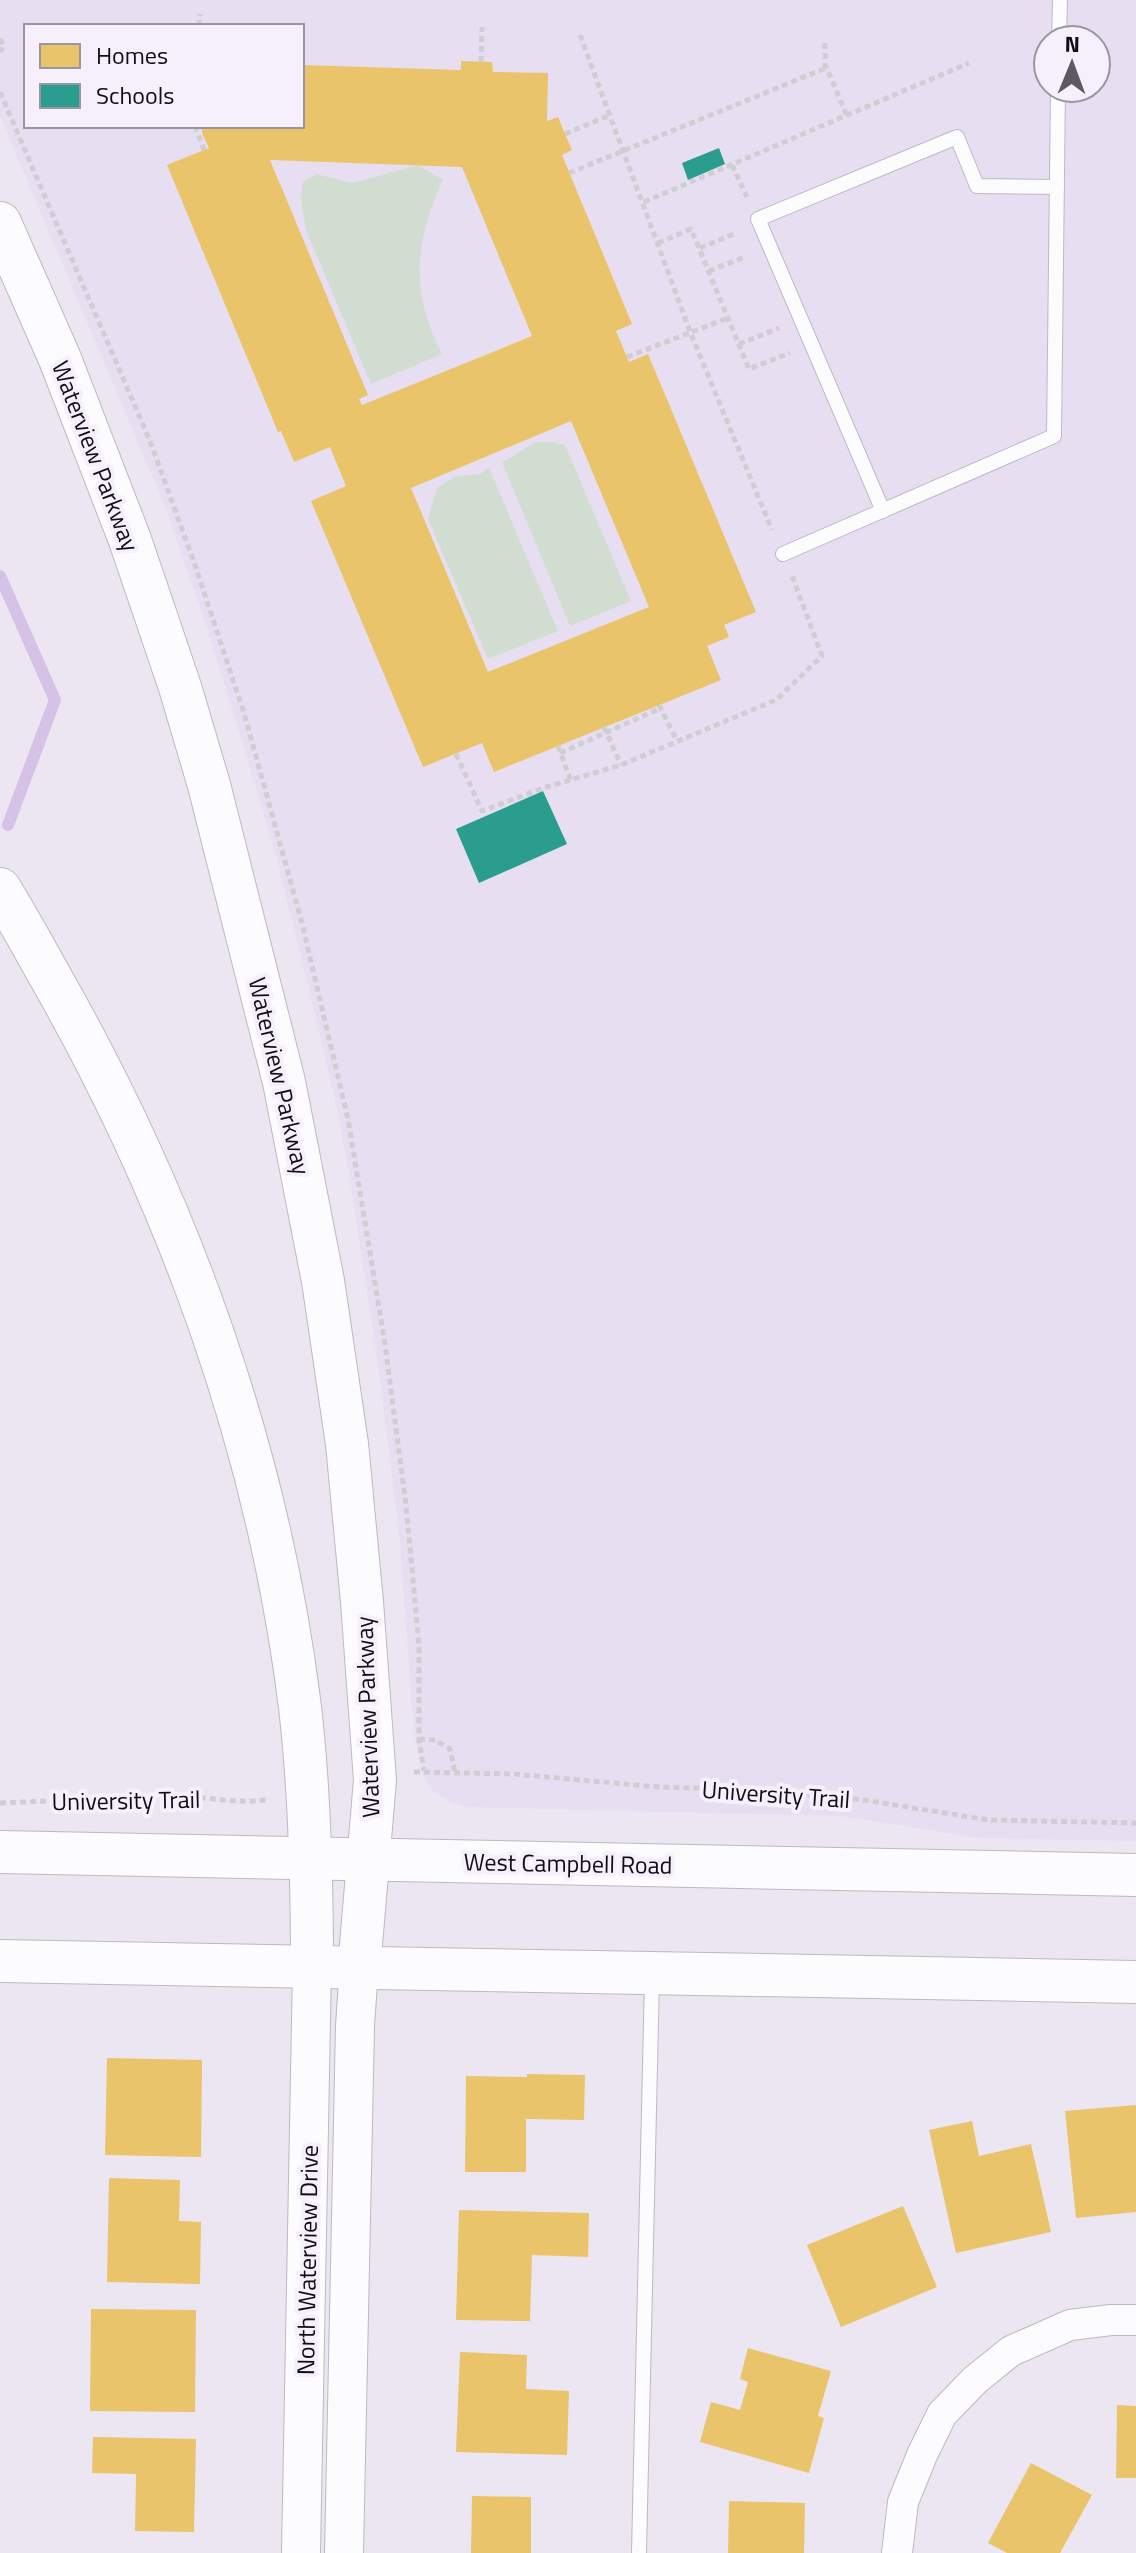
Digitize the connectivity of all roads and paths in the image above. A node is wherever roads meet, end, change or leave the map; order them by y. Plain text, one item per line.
1 (1060, 0) edge
2 (200, 14) dead end
3 (199, 24) edge
4 (1059, 24) edge
5 (482, 27) dead end
6 (580, 35) dead end
7 (0, 39) edge
8 (825, 43) dead end
9 (0, 52) edge
10 (481, 62) dead end
11 (969, 63) dead end
12 (826, 68) junction
13 (1058, 104) edge
14 (610, 115) junction
15 (847, 116) junction
16 (196, 128) edge
17 (565, 134) dead end
18 (204, 150) dead end
19 (623, 150) junction
20 (569, 173) dead end
21 (1057, 187) junction
22 (644, 202) junction
23 (0, 223) edge
24 (760, 223) junction
25 (658, 243) junction
26 (770, 247) junction
27 (700, 248) junction
28 (709, 271) junction
29 (728, 318) junction
30 (801, 320) junction
31 (691, 334) junction
32 (739, 344) junction
33 (812, 345) junction
34 (627, 357) dead end
35 (883, 511) junction
36 (783, 554) junction
37 (605, 730) junction
38 (677, 741) junction
39 (558, 746) dead end
40 (560, 753) junction
41 (456, 754) dead end
42 (621, 765) junction
43 (571, 781) junction
44 (0, 889) edge
45 (419, 1739) dead end
46 (416, 1772) dead end
47 (455, 1772) junction
48 (253, 1802) dead end
49 (0, 1803) edge
50 (1136, 1823) edge
51 (0, 1852) edge
52 (311, 1859) junction
53 (369, 1860) junction
54 (1136, 1875) edge
55 (0, 1961) edge
56 (312, 1967) junction
57 (359, 1968) junction
58 (652, 1973) junction
59 (1136, 1982) edge
60 (1136, 2320) edge
61 (301, 2553) edge
62 (344, 2553) edge
63 (639, 2553) edge
64 (897, 2553) edge

1 - 4 lane
2 - 3 path
5 - 10 path
6 - 14 path
7 - 9 path
8 - 12 path
11 - 15 path
12 - 15 path
12 - 19 path
13 - 21 lane
14 - 17 path
14 - 19 path
15 - 22 path
16 - 18 path
19 - 20 path
19 - 22 path
21 - 24 lane
21 - 35 lane
22 - 25 path
23 - 53 main road, Waterview Parkway
24 - 26 lane
24 - 27 path
25 - 27 path
25 - 31 path
26 - 28 path
26 - 30 lane
27 - 28 path
28 - 29 path
29 - 31 path
29 - 32 path
30 - 32 path
30 - 33 lane
31 - 34 path
31 - 36 path
32 - 33 path
33 - 35 lane
35 - 36 lane
36 - 38 path
37 - 38 path
37 - 40 path
37 - 42 path
38 - 42 path
39 - 40 path
40 - 43 path
41 - 43 path
42 - 43 path
44 - 52 main road
45 - 47 path
46 - 47 path, University Trail
47 - 50 path, University Trail
48 - 49 path, University Trail
51 - 52 main road, West Campbell Road
52 - 53 main road, West Campbell Road
52 - 56 main road
53 - 54 main road, West Campbell Road
53 - 57 main road, Waterview Parkway
55 - 56 main road
56 - 57 main road
56 - 61 street, North Waterview Drive
57 - 58 main road
57 - 62 street, North Waterview Drive
58 - 59 main road
58 - 63 lane
60 - 64 street

